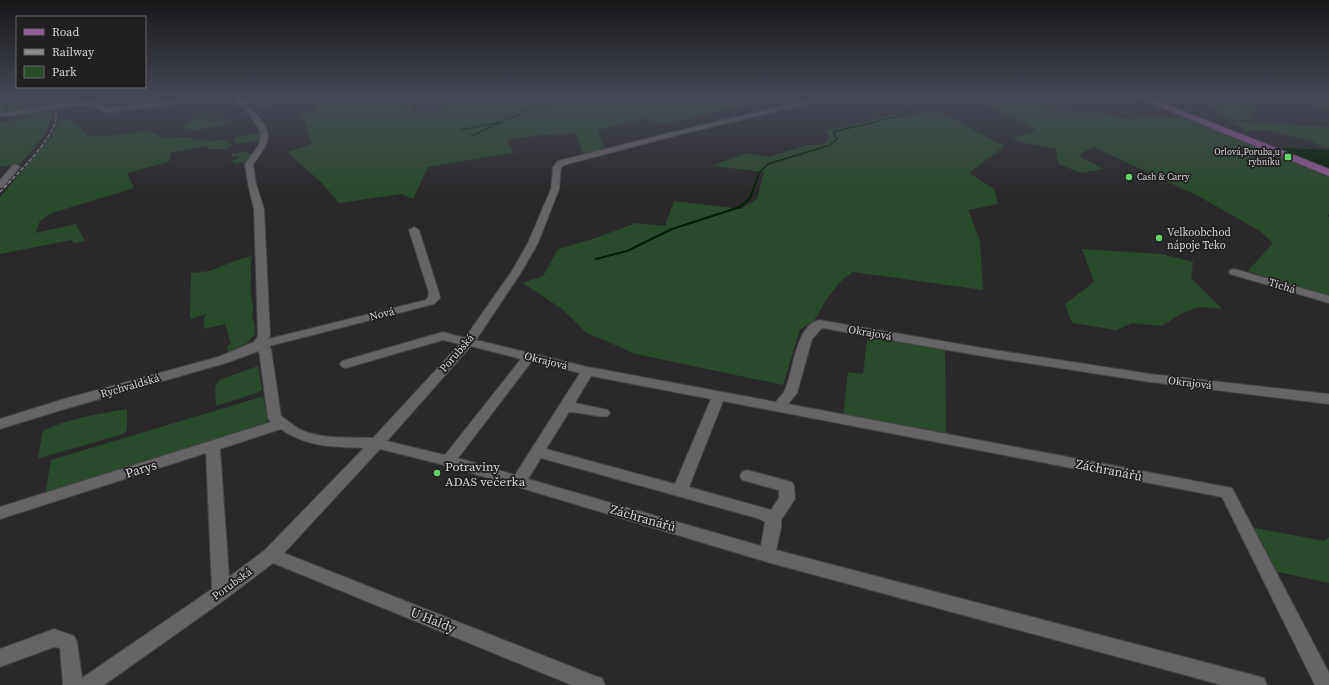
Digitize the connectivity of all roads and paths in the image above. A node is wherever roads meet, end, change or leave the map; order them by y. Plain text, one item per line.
1 (264, 129) edge
2 (695, 129) edge
3 (1218, 129) edge
4 (16, 167) dead end
5 (1329, 174) edge
6 (0, 185) edge
7 (414, 230) dead end
8 (1234, 272) dead end
9 (1329, 300) edge
10 (469, 341) junction
11 (259, 345) junction
12 (529, 357) junction
13 (346, 364) dead end
14 (588, 371) junction
15 (718, 397) junction
16 (1329, 399) edge
17 (567, 407) junction
18 (779, 407) junction
19 (603, 413) dead end
20 (0, 424) edge
21 (282, 424) junction
22 (376, 443) junction
23 (213, 446) junction
24 (538, 452) junction
25 (448, 461) junction
26 (747, 476) dead end
27 (519, 481) junction
28 (680, 490) junction
29 (0, 513) edge
30 (773, 519) junction
31 (272, 555) junction
32 (767, 555) junction
33 (221, 593) junction
34 (0, 658) edge
35 (73, 685) edge
36 (88, 685) edge
37 (595, 685) edge
38 (1256, 685) edge
39 (1325, 685) edge

1 - 11 street
2 - 10 street, Porubská
3 - 5 main road
4 - 6 street
7 - 11 street, Nová
8 - 9 street, Tichá
10 - 12 street, Okrajová
10 - 13 street
10 - 22 street, Porubská
11 - 20 street, Rychvaldská
11 - 21 street
12 - 14 street, Okrajová
12 - 25 street
14 - 15 street, Okrajová
14 - 17 street
15 - 18 street, Okrajová
15 - 28 street
16 - 18 street, Okrajová
17 - 19 street
17 - 24 street
18 - 39 street, Záchranářů
21 - 22 street
21 - 23 street, Parys
22 - 25 street, Záchranářů
22 - 31 street, Porubská
23 - 29 street, Parys
23 - 33 street
24 - 27 street
24 - 28 street
25 - 27 street, Záchranářů
26 - 30 street
27 - 32 street, Záchranářů
28 - 30 street
30 - 32 street
31 - 33 street, Porubská
31 - 37 street, U Haldy
32 - 38 street, Záchranářů
33 - 36 street, Porubská
34 - 35 street

